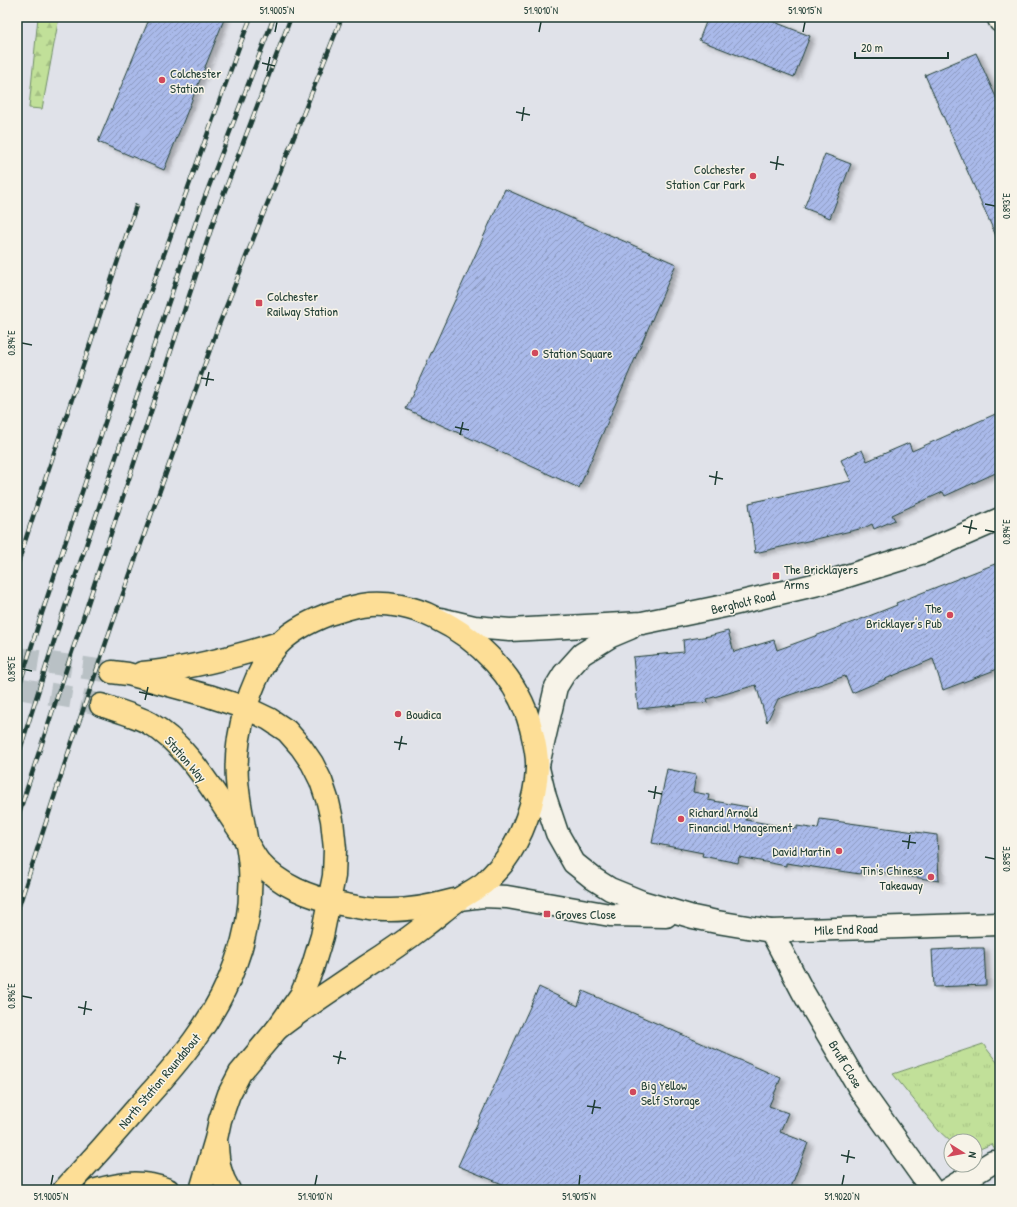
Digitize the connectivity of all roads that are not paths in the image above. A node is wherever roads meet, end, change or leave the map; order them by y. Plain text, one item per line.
1 (998, 17) edge
2 (1000, 21) edge
3 (1000, 519) edge
4 (434, 617) junction
5 (642, 623) junction
6 (279, 643) junction
7 (101, 705) tunnel mouth
8 (246, 708) junction
9 (538, 765) junction
10 (247, 842) junction
11 (459, 899) junction
12 (329, 901) junction
13 (693, 917) junction
14 (1000, 924) edge
15 (772, 931) junction
16 (277, 1029) junction
17 (216, 1139) junction
18 (992, 1162) dead end
19 (64, 1190) edge
20 (96, 1190) edge
21 (168, 1190) edge
22 (201, 1190) edge
23 (229, 1190) edge
24 (932, 1190) edge
25 (947, 1190) edge

1 - 2 street
3 - 5 street, Bergholt Road
4 - 5 street, Bergholt Road
4 - 6 main road, North Station Roundabout
4 - 9 main road, North Station Roundabout
5 - 9 street, Bergholt Road
6 - 8 main road, North Station Roundabout
6 - 8 main road
7 - 10 main road, Station Way
8 - 10 main road, North Station Roundabout
8 - 12 main road, North Station Roundabout
9 - 11 main road, North Station Roundabout
9 - 13 street, Mile End Road
10 - 12 main road, North Station Roundabout
10 - 19 main road, North Station Roundabout
11 - 12 main road, North Station Roundabout
11 - 13 street, Mile End Road
11 - 16 main road, North Station Roundabout
12 - 16 main road, North Station Roundabout
13 - 15 street, Mile End Road
14 - 15 street, Mile End Road
15 - 24 street, Bruff Close
16 - 17 main road, North Station Roundabout
17 - 22 main road
17 - 23 main road
18 - 25 street
20 - 21 main road

